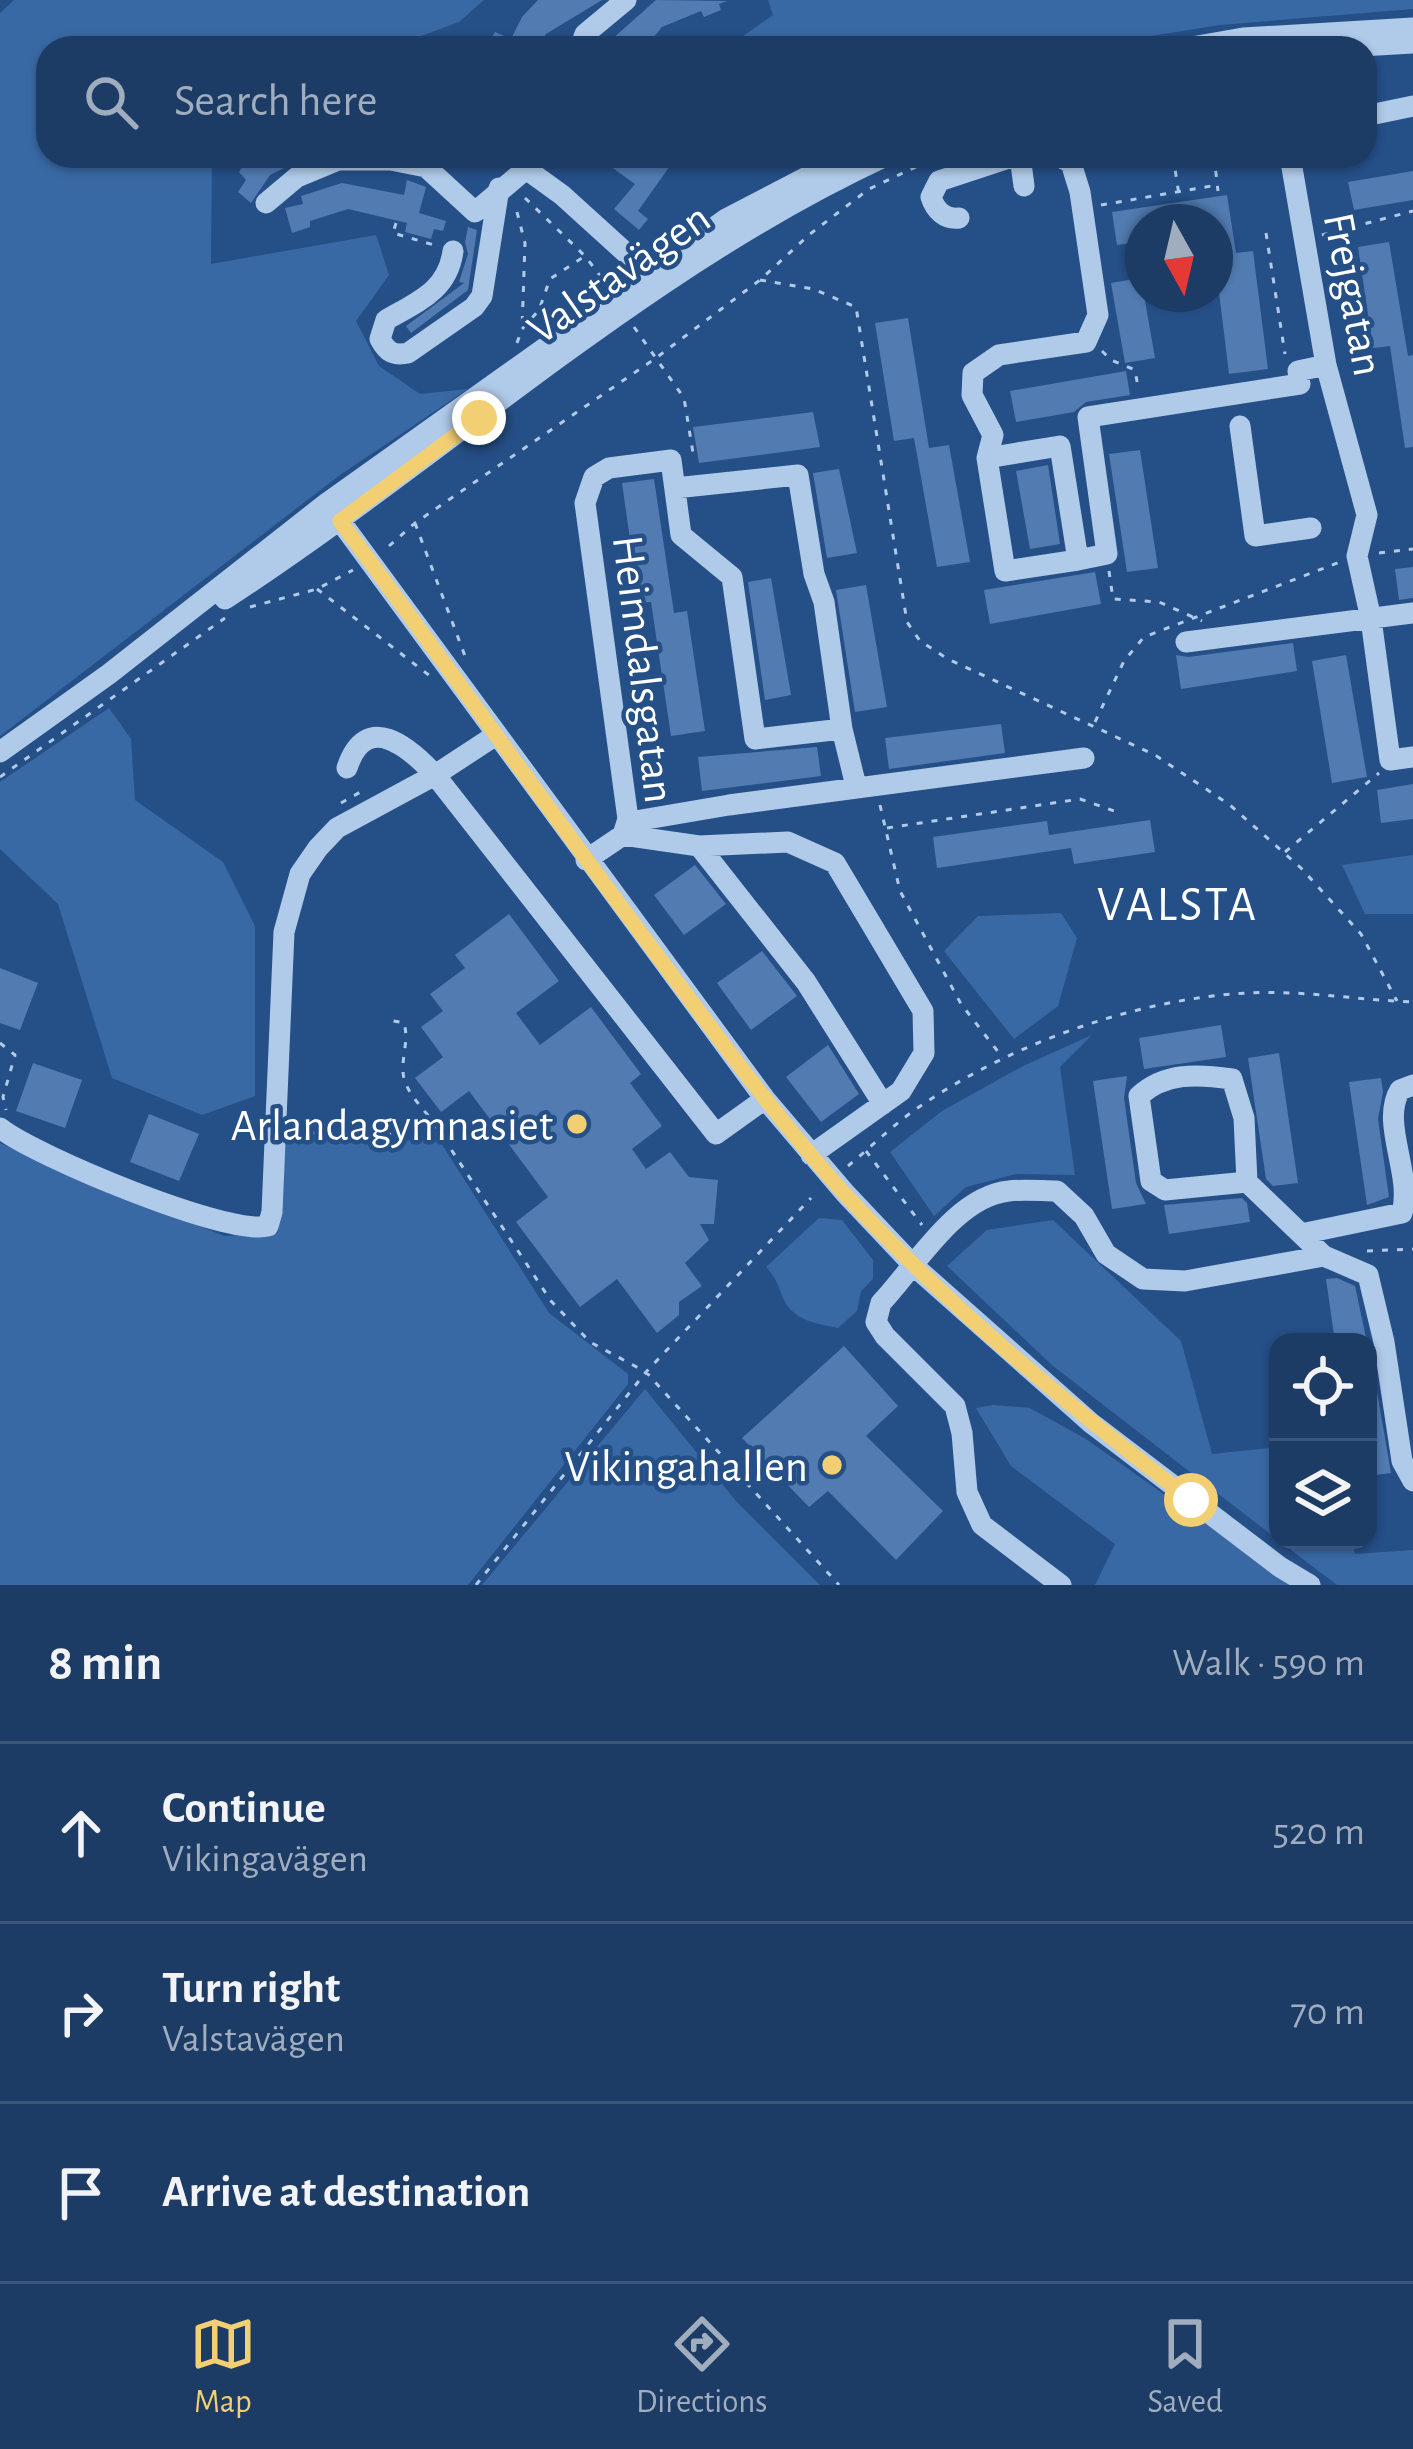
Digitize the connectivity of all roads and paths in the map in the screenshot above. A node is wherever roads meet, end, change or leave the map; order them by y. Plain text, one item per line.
1 (626, 0) edge
2 (1413, 28) edge
3 (583, 36) edge
4 (1336, 36) edge
5 (1413, 43) edge
6 (1377, 45) edge
7 (1413, 106) edge
8 (1377, 114) edge
9 (319, 168) edge
10 (428, 168) edge
11 (825, 168) edge
12 (863, 168) edge
13 (914, 168) edge
14 (980, 168) edge
15 (1020, 168) edge
16 (1073, 168) edge
17 (1175, 168) edge
18 (1216, 168) edge
19 (1292, 168) edge
20 (517, 174) edge
21 (1024, 186) dead end
22 (1179, 193) junction
23 (266, 203) dead end
24 (1083, 208) junction
25 (1413, 211) edge
26 (959, 218) dead end
27 (396, 223) dead end
28 (1266, 233) dead end
29 (1304, 240) junction
30 (453, 251) joint
31 (585, 256) junction
32 (655, 279) junction
33 (760, 280) junction
34 (604, 281) dead end
35 (630, 323) dead end
36 (522, 328) junction
37 (1088, 338) junction
38 (516, 345) dead end
39 (656, 358) junction
40 (1326, 365) junction
41 (1295, 388) junction
42 (1142, 408) junction
43 (1240, 426) dead end
44 (987, 458) junction
45 (670, 460) junction
46 (674, 488) junction
47 (334, 512) junction
48 (1311, 528) dead end
49 (388, 546) dead end
50 (1413, 548) edge
51 (1107, 554) junction
52 (1358, 556) junction
53 (1078, 560) junction
54 (354, 569) dead end
55 (317, 589) junction
56 (1413, 613) edge
57 (1196, 616) junction
58 (1371, 620) junction
59 (1222, 637) junction
60 (1186, 642) dead end
61 (434, 680) dead end
62 (1094, 724) junction
63 (842, 729) junction
64 (496, 735) junction
65 (0, 752) edge
66 (1084, 758) dead end
67 (1401, 758) edge
68 (346, 768) dead end
69 (435, 775) junction
70 (0, 777) edge
71 (375, 785) dead end
72 (866, 786) junction
73 (329, 810) dead end
74 (1120, 813) dead end
75 (885, 829) junction
76 (623, 836) junction
77 (699, 846) junction
78 (1284, 853) junction
79 (586, 860) junction
80 (1397, 1001) junction
81 (1413, 1002) edge
82 (389, 1020) dead end
83 (0, 1043) edge
84 (1004, 1059) junction
85 (1413, 1084) edge
86 (765, 1099) junction
87 (883, 1104) junction
88 (296, 1111) dead end
89 (3, 1120) edge
90 (434, 1123) junction
91 (866, 1151) junction
92 (811, 1155) junction
93 (835, 1176) dead end
94 (1412, 1177) edge
95 (1247, 1182) junction
96 (811, 1198) dead end
97 (1301, 1234) junction
98 (934, 1240) junction
99 (1413, 1249) edge
100 (1363, 1252) dead end
101 (1324, 1256) junction
102 (915, 1268) junction
103 (646, 1372) junction
104 (1402, 1389) edge
105 (1413, 1480) edge
106 (476, 1585) edge
107 (839, 1585) edge
108 (1061, 1585) edge
109 (1310, 1585) edge

1 - 3 street
2 - 4 street
5 - 6 street
7 - 8 street
9 - 23 street
10 - 20 street
11 - 32 street, Valstavägen
12 - 32 street, Valstavägen
13 - 33 path
14 - 26 street
15 - 21 street
16 - 24 street
17 - 22 path
18 - 22 path
19 - 29 street, Frejgatan
20 - 30 street
20 - 31 path
20 - 32 street
20 - 36 path
22 - 24 path
24 - 37 street
25 - 29 path
27 - 30 path
28 - 41 path
29 - 40 street, Frejgatan
31 - 34 path
31 - 36 path
32 - 47 street, Valstavägen
33 - 39 path
33 - 62 path
35 - 39 path
36 - 38 path
37 - 42 path
37 - 44 street
39 - 45 path
39 - 49 path
40 - 41 street
40 - 52 street, Frejgatan
41 - 42 street
42 - 51 street
43 - 48 street
44 - 53 street
44 - 53 street
45 - 46 street
45 - 76 street, Heimdalsgatan
46 - 63 street
46 - 63 street
47 - 64 street
47 - 65 street, Valstavägen
50 - 52 path
51 - 53 street
51 - 57 path
52 - 57 path
52 - 58 street
54 - 55 path
55 - 61 path
55 - 70 path
56 - 58 street
57 - 59 path
57 - 62 path
58 - 59 street
58 - 67 street
59 - 60 street
62 - 78 path
63 - 72 street
64 - 69 street
64 - 79 street
66 - 72 street
67 - 78 path
68 - 69 street
69 - 86 street
69 - 89 street
71 - 73 path
72 - 75 path
72 - 76 street
74 - 75 path
75 - 84 path
76 - 77 street
76 - 79 street, Heimdalsgatan
77 - 87 street
77 - 87 street
78 - 80 path
79 - 86 street
80 - 81 path
80 - 84 path
82 - 90 path
83 - 89 path
84 - 91 path
85 - 94 street
86 - 92 street
87 - 92 street
88 - 90 path
90 - 103 path
91 - 93 path
91 - 98 path
92 - 102 street
94 - 97 street
95 - 95 street
95 - 97 street
96 - 103 path
97 - 101 street
98 - 101 street
98 - 102 street
99 - 100 path
101 - 104 street
102 - 108 street
102 - 109 street
103 - 106 path
103 - 107 path
104 - 105 street

